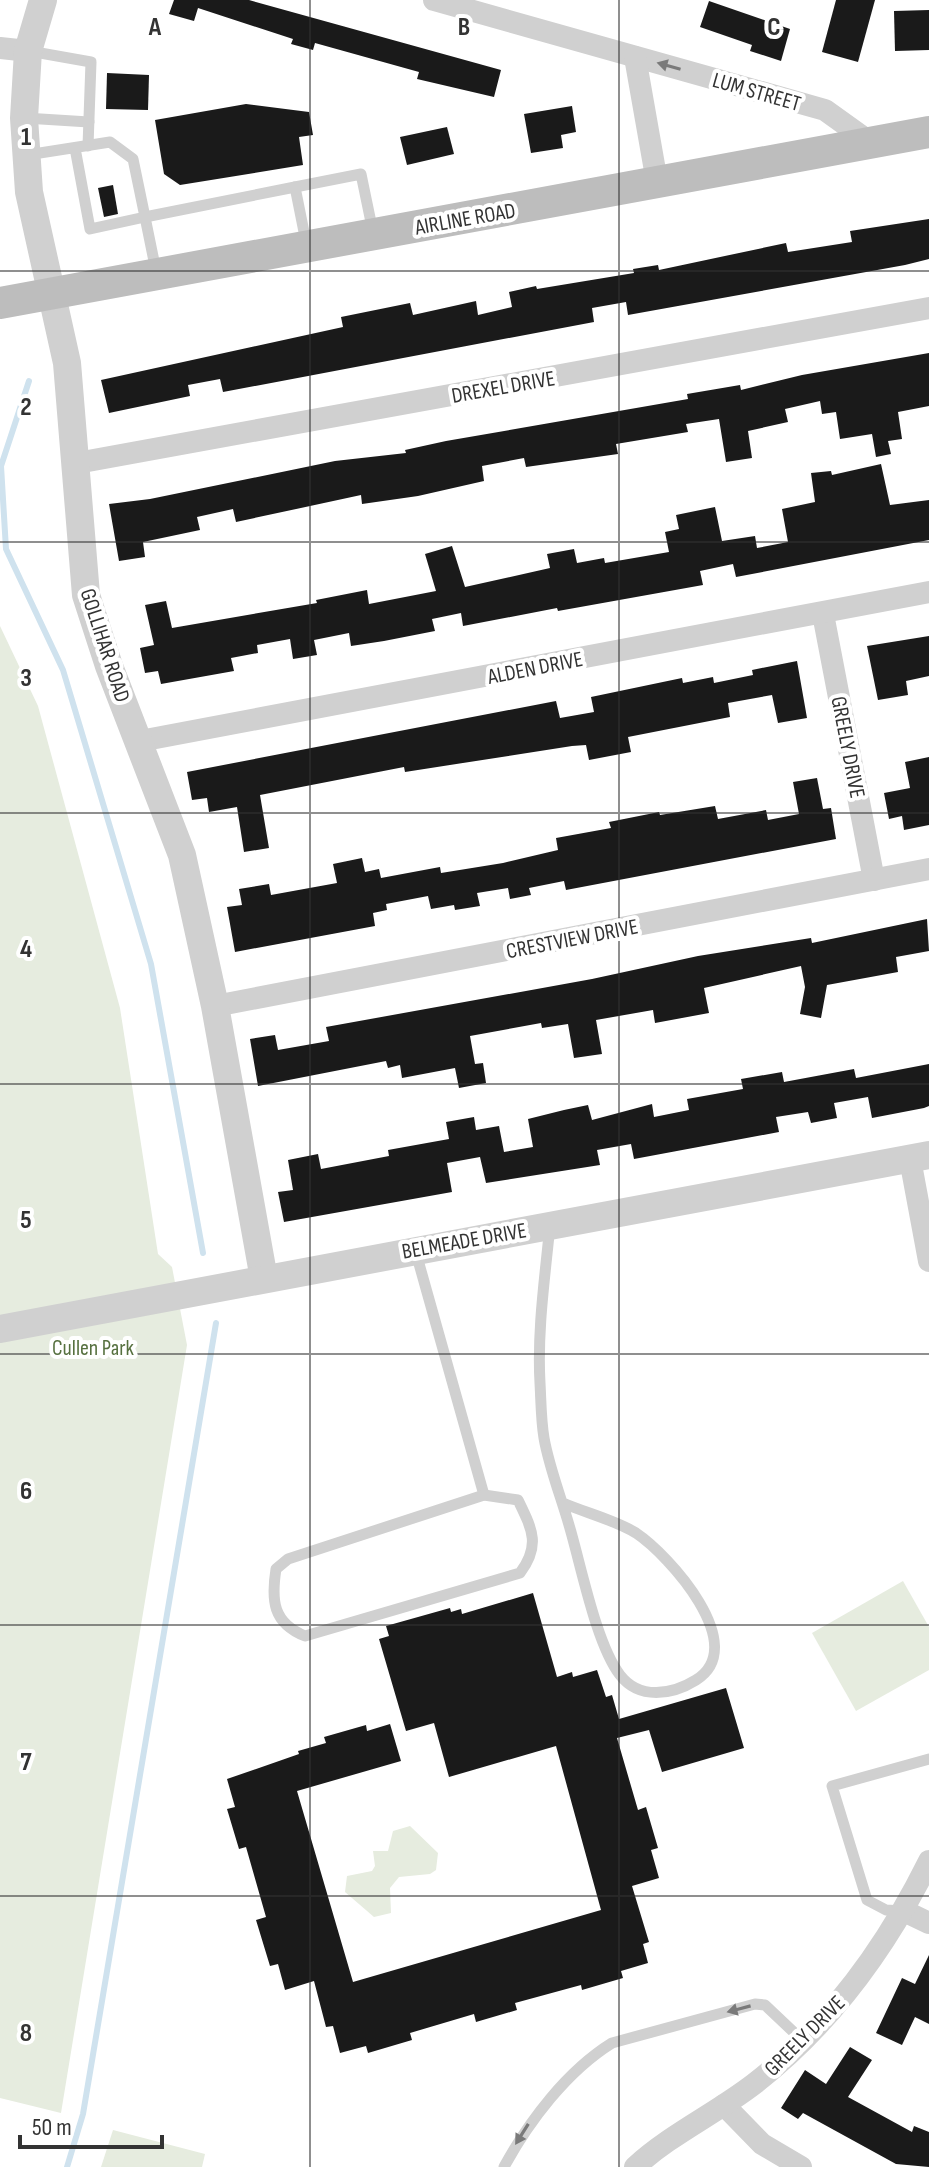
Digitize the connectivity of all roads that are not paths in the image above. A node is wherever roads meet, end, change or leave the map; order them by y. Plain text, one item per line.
1 (43, 0) edge
2 (434, 0) edge
3 (14, 50) edge
4 (635, 57) junction
5 (24, 118) junction
6 (89, 122) junction
7 (929, 132) edge
8 (871, 143) junction
9 (81, 147) junction
10 (26, 155) junction
11 (657, 182) junction
12 (295, 187) junction
13 (145, 217) junction
14 (374, 234) junction
15 (307, 247) junction
16 (156, 274) junction
17 (51, 294) junction
18 (0, 303) edge
19 (929, 308) edge
20 (77, 463) junction
21 (929, 592) edge
22 (823, 614) junction
23 (140, 741) junction
24 (929, 869) edge
25 (874, 880) junction
26 (215, 1006) junction
27 (920, 1157) edge
28 (550, 1225) junction
29 (415, 1249) junction
30 (929, 1261) edge
31 (264, 1279) junction
32 (0, 1329) edge
33 (484, 1495) junction
34 (563, 1503) junction
35 (929, 1759) edge
36 (929, 1861) edge
37 (904, 1911) junction
38 (929, 1923) edge
39 (802, 2040) junction
40 (724, 2105) junction
41 (504, 2167) edge
42 (635, 2167) edge
43 (801, 2167) edge

1 - 3 street, GOLLIHAR ROAD
2 - 4 street, LUM STREET
3 - 5 street, GOLLIHAR ROAD
3 - 6 lane
8 -> 4 street, LUM STREET
4 - 11 street
5 - 6 lane
5 - 10 street, GOLLIHAR ROAD
6 - 9 lane
7 - 8 main road, AIRLINE ROAD
8 - 11 main road, AIRLINE ROAD
9 - 10 lane
9 - 13 lane
9 - 13 lane
10 - 17 street, GOLLIHAR ROAD
11 - 14 main road, AIRLINE ROAD
12 - 13 lane
12 - 14 lane
12 - 15 lane
13 - 16 lane
14 - 15 main road, AIRLINE ROAD
15 - 16 main road, AIRLINE ROAD
16 - 17 main road, AIRLINE ROAD
17 - 18 main road, AIRLINE ROAD
17 - 20 street, GOLLIHAR ROAD
19 - 20 street, DREXEL DRIVE
20 - 23 street, GOLLIHAR ROAD
21 - 22 street, ALDEN DRIVE
22 - 23 street, ALDEN DRIVE
22 - 25 street, GREELY DRIVE
23 - 26 street, GOLLIHAR ROAD
24 - 25 street, CRESTVIEW DRIVE
25 - 26 street, CRESTVIEW DRIVE
26 - 31 street, GOLLIHAR ROAD
27 - 28 street, BELMEADE DRIVE
27 - 30 street
28 - 29 street, BELMEADE DRIVE
28 - 34 lane
29 - 31 street, BELMEADE DRIVE
29 - 33 lane
31 - 32 street, BELMEADE DRIVE
33 - 33 lane
34 - 34 lane
35 - 37 lane
36 - 37 street, GREELY DRIVE
37 - 38 street
37 - 39 street, GREELY DRIVE
39 - 40 street, GREELY DRIVE
39 -> 41 lane
40 - 42 street, GREELY DRIVE
40 - 43 street

